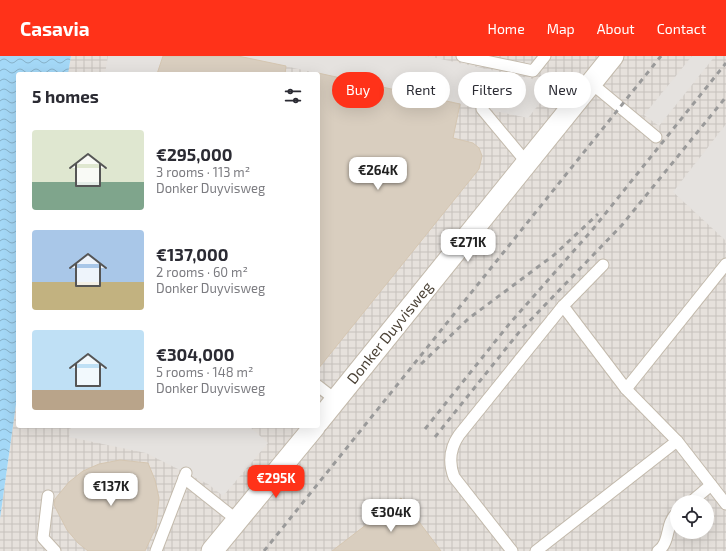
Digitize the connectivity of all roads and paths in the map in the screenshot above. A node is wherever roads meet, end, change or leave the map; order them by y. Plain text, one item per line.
1 (462, 56) edge
2 (545, 56) edge
3 (613, 56) edge
4 (591, 83) joint
5 (571, 108) edge
6 (482, 109) dead end
7 (656, 137) dead end
8 (527, 163) junction
9 (726, 264) edge
10 (604, 265) dead end
11 (563, 306) junction
12 (320, 388) edge
13 (626, 389) junction
14 (336, 400) junction
15 (320, 420) edge
16 (313, 428) edge
17 (677, 441) junction
18 (711, 485) junction
19 (699, 495) edge
20 (48, 496) dead end
21 (726, 504) edge
22 (237, 520) junction
23 (670, 522) edge
24 (55, 551) edge
25 (156, 551) edge
26 (212, 551) edge
27 (512, 551) edge
28 (536, 551) edge
29 (658, 551) edge

1 - 2 lane
3 - 4 street, Donker Duyvisweg
4 - 7 lane
5 - 8 street, Donker Duyvisweg
6 - 8 lane
8 - 14 street, Donker Duyvisweg
9 - 13 lane
10 - 11 lane
11 - 13 lane
11 - 27 lane
12 - 14 lane
13 - 17 lane
14 - 15 street, Donker Duyvisweg
16 - 22 street
17 - 18 lane
17 - 28 lane
18 - 19 lane
18 - 21 lane
20 - 24 lane
22 - 25 lane
22 - 26 street
23 - 29 lane

